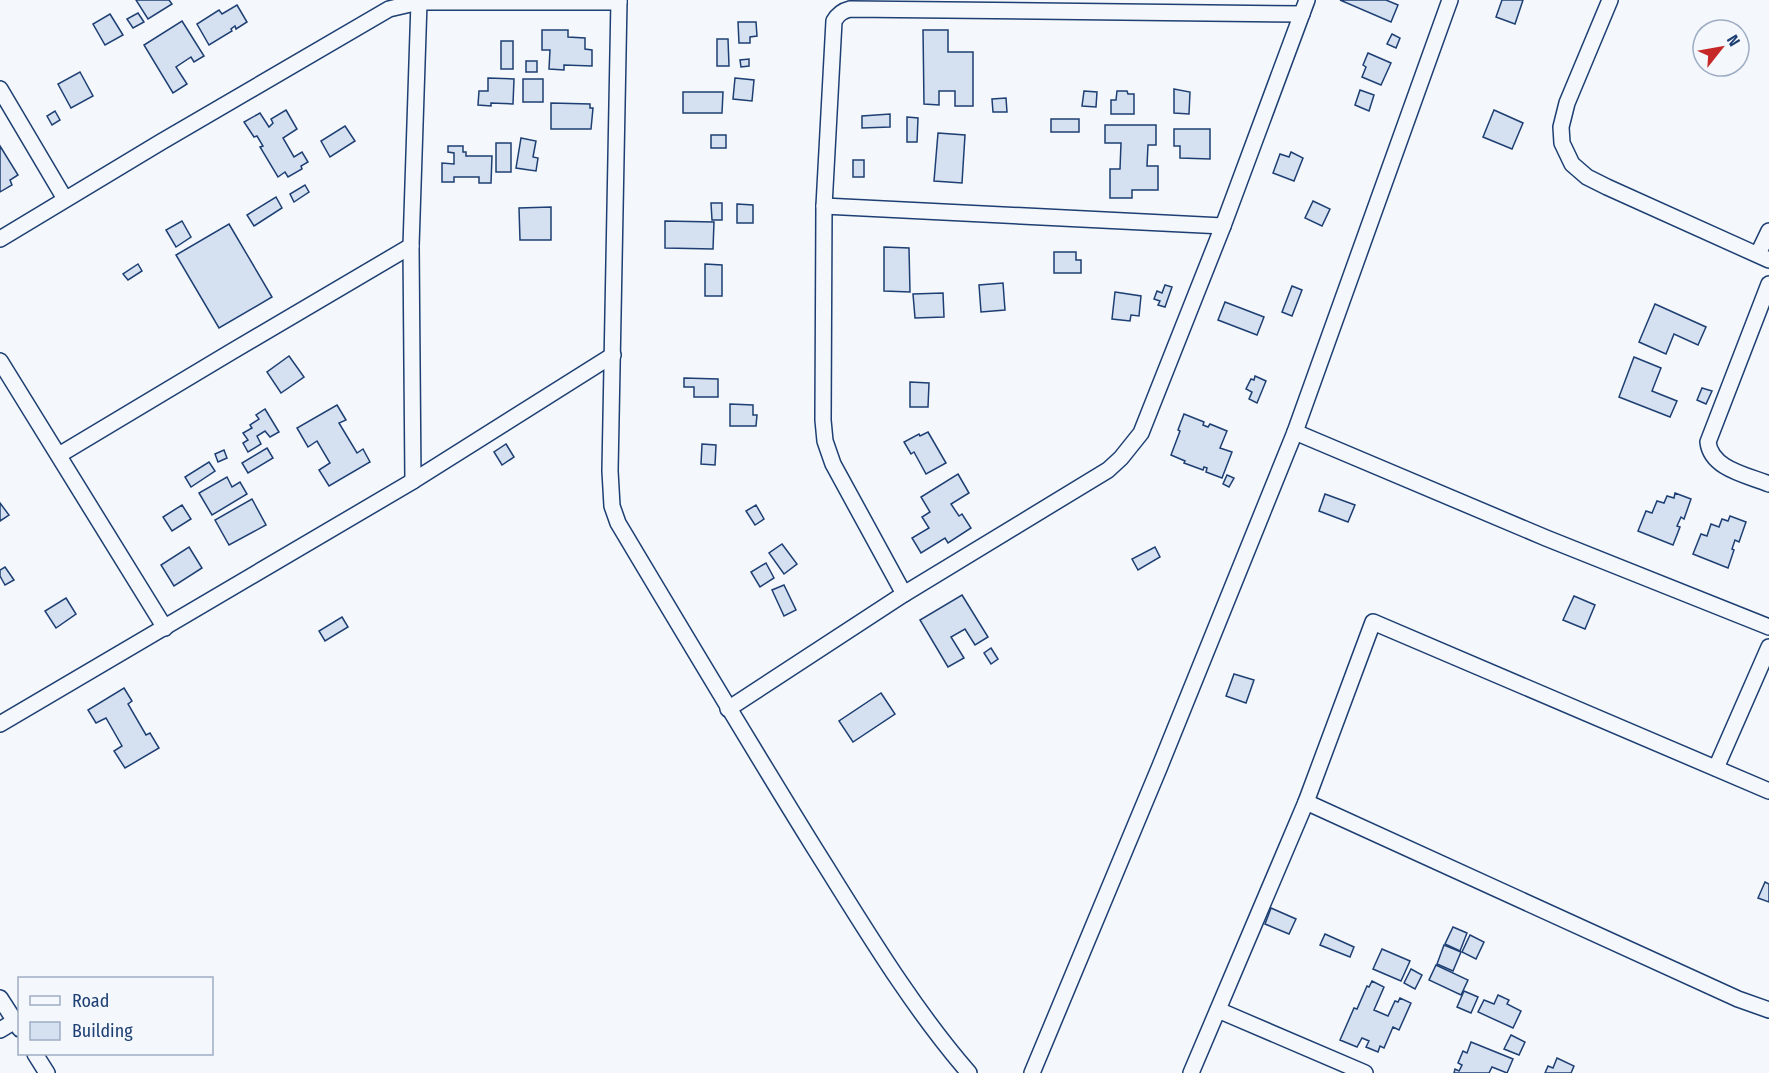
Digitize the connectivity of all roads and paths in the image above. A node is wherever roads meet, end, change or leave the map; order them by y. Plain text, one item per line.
1 (1450, 0) edge
2 (1610, 0) edge
3 (619, 1) edge
4 (419, 2) junction
5 (1305, 7) edge
6 (0, 89) edge
7 (64, 199) junction
8 (824, 206) junction
9 (1223, 226) junction
10 (1769, 231) edge
11 (0, 239) edge
12 (411, 246) junction
13 (1763, 257) edge
14 (1769, 284) edge
15 (613, 355) junction
16 (0, 361) edge
17 (1294, 432) junction
18 (59, 455) junction
19 (412, 482) junction
20 (1769, 484) edge
21 (904, 594) junction
22 (1769, 627) edge
23 (165, 628) junction
24 (1769, 647) edge
25 (728, 709) junction
26 (0, 724) edge
27 (1716, 768) junction
28 (1769, 791) edge
29 (1306, 802) junction
30 (0, 998) edge
31 (1218, 1010) junction
32 (1769, 1010) edge
33 (17, 1025) edge
34 (0, 1030) edge
35 (36, 1055) edge
36 (47, 1073) edge
37 (969, 1073) edge
38 (1032, 1073) edge
39 (1191, 1073) edge
40 (1365, 1073) edge

1 - 17 street
2 - 13 street
3 - 4 street
3 - 15 street
4 - 7 street
4 - 12 street
5 - 8 street
5 - 9 street
6 - 7 street
7 - 11 street
8 - 9 street
8 - 21 street
9 - 21 street
10 - 13 street
12 - 18 street
12 - 19 street
14 - 20 street
15 - 19 street
15 - 25 street
16 - 18 street
17 - 22 street
17 - 38 street
18 - 23 street
19 - 23 street
21 - 25 street
23 - 26 street
24 - 27 street
25 - 37 street
27 - 28 street
27 - 29 street
29 - 31 street
29 - 32 street
30 - 33 street
31 - 39 street
31 - 40 street
33 - 34 street
35 - 36 street

